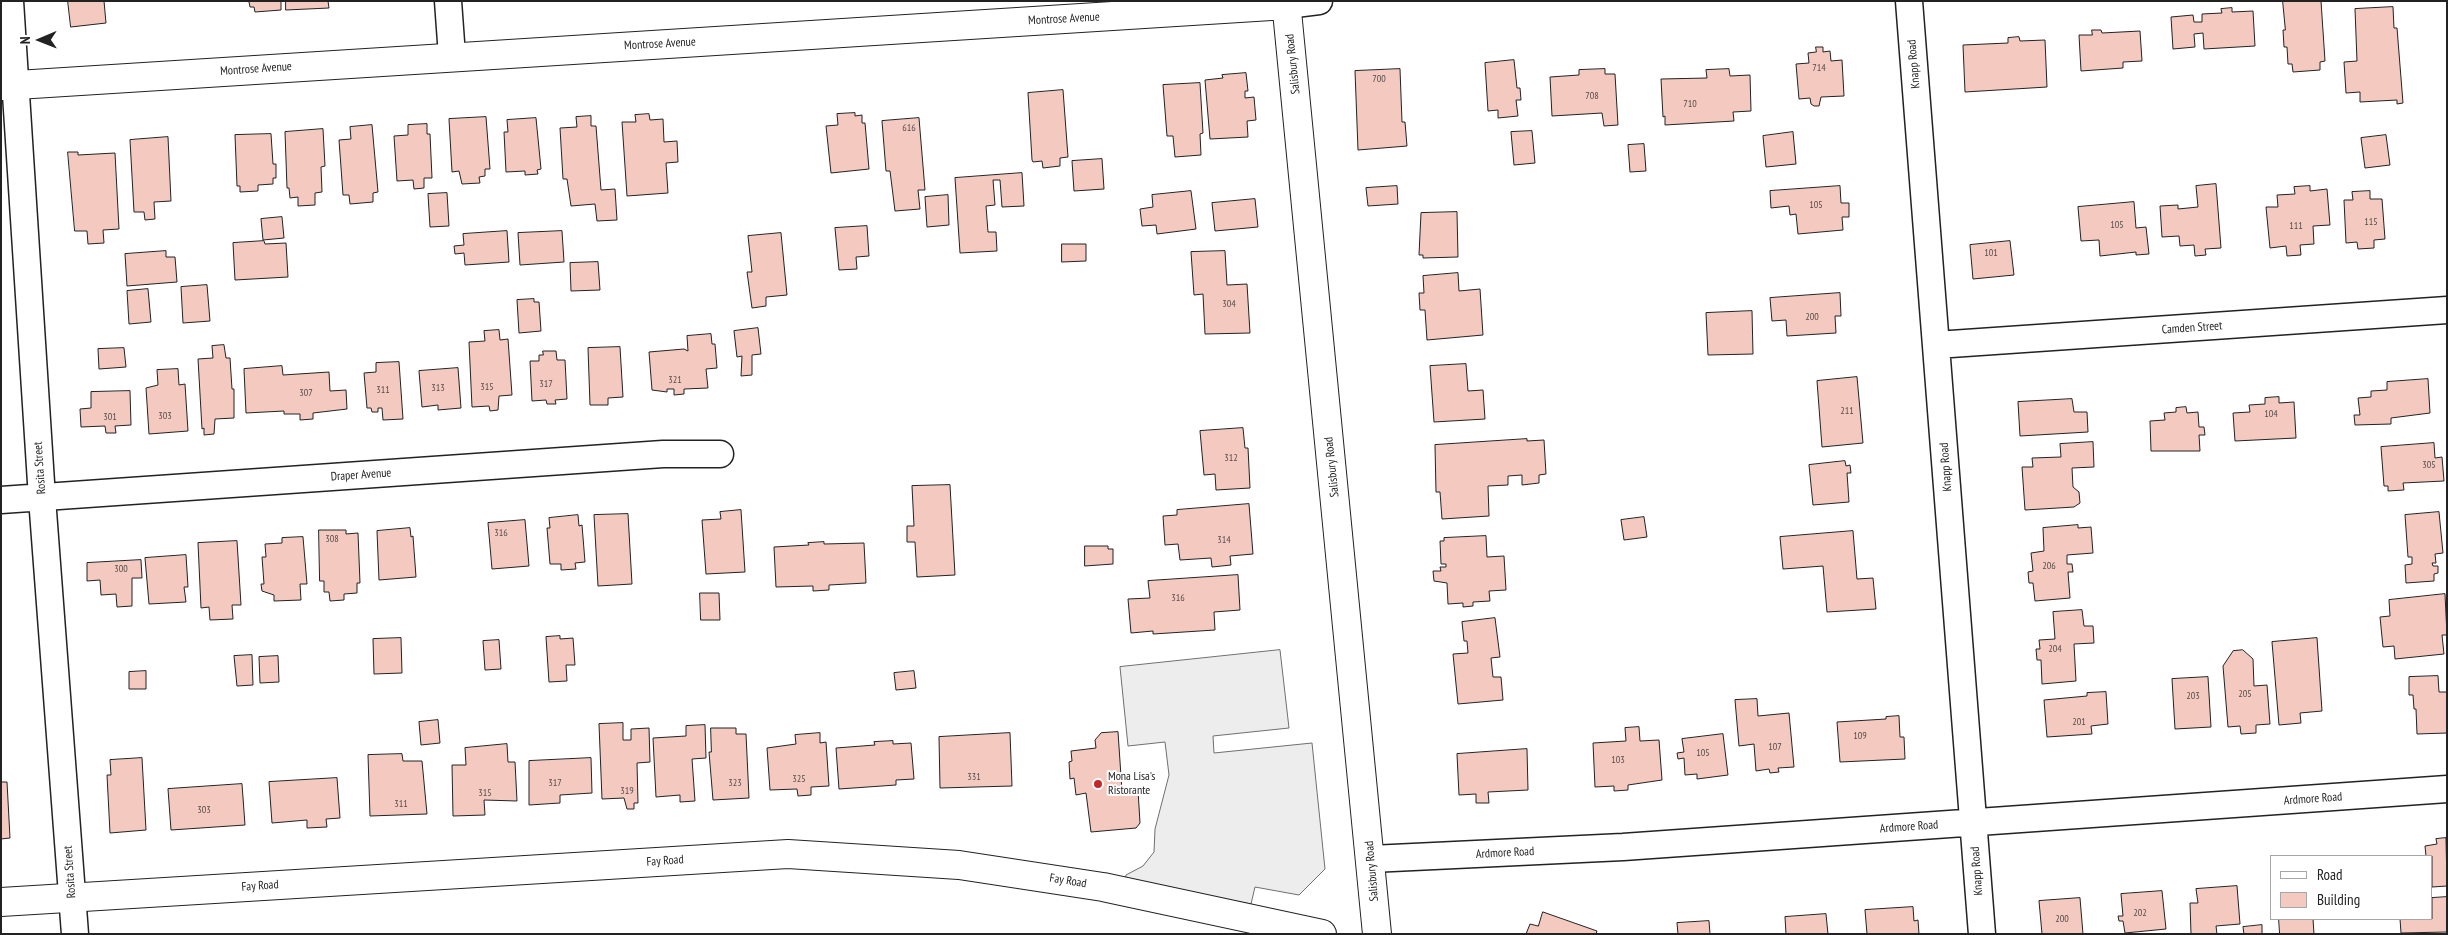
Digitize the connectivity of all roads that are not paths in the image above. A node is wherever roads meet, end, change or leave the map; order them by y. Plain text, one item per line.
1 (10, 1) edge
2 (448, 1) edge
3 (1319, 1) edge
4 (1909, 1) edge
5 (1286, 3) edge
6 (452, 56) junction
7 (8, 85) edge
8 (2447, 310) edge
9 (1936, 345) junction
10 (720, 454) dead end
11 (42, 498) junction
12 (1, 500) edge
13 (2447, 789) edge
14 (1974, 822) junction
15 (1371, 859) junction
16 (72, 898) junction
17 (1, 902) edge
18 (75, 934) edge
19 (1322, 934) edge
20 (1377, 934) edge
21 (1982, 934) edge

1 - 7 street, Rosita Street
2 - 6 street
3 - 5 street, Montrose Avenue
4 - 9 street, Knapp Road
5 - 6 street, Montrose Avenue
5 - 15 street, Salisbury Road
6 - 7 street, Montrose Avenue
7 - 11 street, Rosita Street
8 - 9 street, Camden Street
9 - 14 street, Knapp Road
10 - 11 street, Draper Avenue
11 - 12 street, Draper Avenue
11 - 16 street, Rosita Street
13 - 14 street, Ardmore Road
14 - 15 street, Ardmore Road
14 - 21 street, Knapp Road
15 - 20 street, Salisbury Road
16 - 17 street, Fay Road
16 - 18 street, Rosita Street
16 - 19 street, Fay Road

